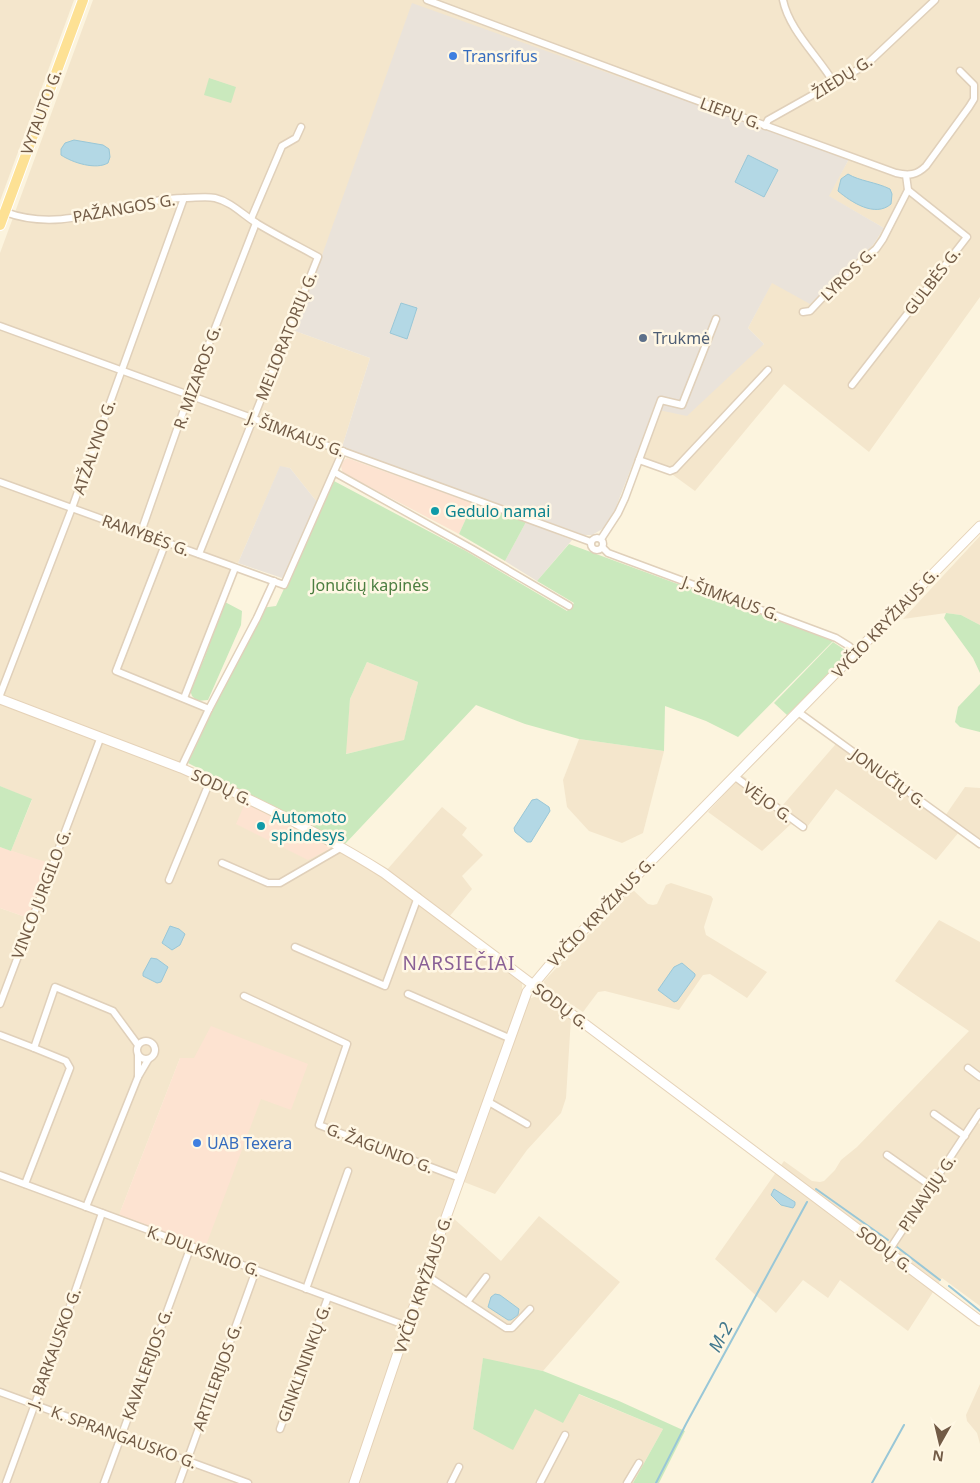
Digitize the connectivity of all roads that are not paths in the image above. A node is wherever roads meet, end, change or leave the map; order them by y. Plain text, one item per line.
1 (83, 0) edge
2 (427, 0) edge
3 (783, 0) edge
4 (935, 0) edge
5 (960, 71) dead end
6 (834, 83) junction
7 (765, 126) junction
8 (301, 127) dead end
9 (906, 175) junction
10 (908, 190) junction
11 (184, 198) junction
12 (4, 212) junction
13 (253, 221) junction
14 (0, 224) edge
15 (318, 257) joint
16 (803, 312) dead end
17 (716, 319) dead end
18 (0, 326) edge
19 (121, 370) junction
20 (768, 370) dead end
21 (852, 385) dead end
22 (189, 395) junction
23 (253, 419) junction
24 (343, 451) junction
25 (639, 460) junction
26 (334, 472) junction
27 (0, 482) edge
28 (72, 508) junction
29 (980, 526) edge
30 (141, 532) junction
31 (601, 539) junction
32 (166, 542) junction
33 (591, 542) junction
34 (602, 548) junction
35 (199, 554) junction
36 (235, 568) junction
37 (274, 581) junction
38 (570, 606) dead end
39 (856, 653) junction
40 (0, 697) edge
41 (184, 698) junction
42 (209, 709) junction
43 (798, 712) junction
44 (100, 738) junction
45 (181, 768) junction
46 (734, 776) junction
47 (210, 781) junction
48 (803, 827) dead end
49 (980, 844) edge
50 (342, 847) junction
51 (222, 863) dead end
52 (169, 880) dead end
53 (418, 897) junction
54 (295, 947) dead end
55 (532, 985) junction
56 (408, 994) dead end
57 (244, 996) dead end
58 (0, 1004) edge
59 (0, 1035) edge
60 (509, 1038) junction
61 (138, 1044) junction
62 (34, 1048) junction
63 (138, 1056) junction
64 (148, 1060) junction
65 (968, 1068) dead end
66 (138, 1077) junction
67 (980, 1077) edge
68 (487, 1101) junction
69 (980, 1112) edge
70 (934, 1114) dead end
71 (527, 1124) dead end
72 (965, 1136) junction
73 (887, 1155) dead end
74 (348, 1172) dead end
75 (0, 1175) edge
76 (460, 1178) junction
77 (24, 1184) junction
78 (931, 1186) junction
79 (86, 1207) junction
80 (102, 1213) junction
81 (191, 1246) junction
82 (888, 1252) junction
83 (256, 1270) junction
84 (426, 1275) junction
85 (486, 1277) dead end
86 (306, 1289) junction
87 (328, 1297) junction
88 (467, 1302) junction
89 (530, 1309) dead end
90 (980, 1321) edge
91 (407, 1326) junction
92 (0, 1392) edge
93 (34, 1405) junction
94 (280, 1429) dead end
95 (566, 1435) dead end
96 (121, 1436) junction
97 (187, 1460) junction
98 (639, 1463) dead end
99 (459, 1467) dead end
100 (6, 1483) edge
101 (104, 1483) edge
102 (179, 1483) edge
103 (248, 1483) edge
104 (354, 1483) edge
105 (452, 1483) edge
106 (540, 1483) edge
107 (628, 1483) edge

1 - 12 main road, VYTAUTO G.
2 - 7 street, LIEPŲ G.
3 - 6 street
4 - 6 street, ŽIEDŲ G.
5 - 9 street
6 - 7 street, ŽIEDŲ G.
7 - 9 street, LIEPŲ G.
8 - 13 street, R. MIZAROS G.
9 - 10 street
10 - 16 street, LYROS G.
10 - 21 street, GULBĖS G.
11 - 12 street, PAŽANGOS G.
11 - 13 street, PAŽANGOS G.
11 - 19 street, ATŽALYNO G.
12 - 14 main road, VYTAUTO G.
13 - 15 street, PAŽANGOS G.
13 - 22 street, R. MIZAROS G.
15 - 23 street, MELIORATORIŲ G.
17 - 25 street
18 - 19 street, J. ŠIMKAUS G.
19 - 22 street, J. ŠIMKAUS G.
19 - 28 street, ATŽALYNO G.
20 - 25 street
22 - 23 street, J. ŠIMKAUS G.
22 - 30 street, R. MIZAROS G.
23 - 24 street, J. ŠIMKAUS G.
23 - 35 street, MELIORATORIŲ G.
24 - 26 street
24 - 33 street, J. ŠIMKAUS G.
25 - 31 street
26 - 37 street, RAMYBĖS G.
26 - 38 street
27 - 28 street, RAMYBĖS G.
28 - 30 street, RAMYBĖS G.
28 - 40 street, ATŽALYNO G.
29 - 39 street, VYČIO KRYŽIAUS G.
30 - 32 street, RAMYBĖS G.
31 - 33 street
31 - 34 street
32 - 35 street, RAMYBĖS G.
32 - 41 street
33 - 34 street, J. ŠIMKAUS G.
34 - 39 street, J. ŠIMKAUS G.
35 - 36 street, RAMYBĖS G.
36 - 37 street, RAMYBĖS G.
36 - 41 street
37 - 42 street
39 - 43 street, VYČIO KRYŽIAUS G.
40 - 44 street, SODŲ G.
41 - 42 street
42 - 45 street
43 - 46 street, VYČIO KRYŽIAUS G.
43 - 49 street, JONUČIŲ G.
44 - 45 street, SODŲ G.
44 - 58 street, VINCO JURGILO G.
45 - 47 street, SODŲ G.
46 - 48 street, VĖJO G.
46 - 55 street, VYČIO KRYŽIAUS G.
47 - 50 street, SODŲ G.
47 - 52 street
50 - 51 street
50 - 53 street, SODŲ G.
53 - 54 street
53 - 55 street, SODŲ G.
55 - 60 street, VYČIO KRYŽIAUS G.
55 - 82 street, SODŲ G.
56 - 60 street
57 - 76 street, G. ŽAGUNIO G.
59 - 62 street
60 - 68 street, VYČIO KRYŽIAUS G.
61 - 62 street
61 - 63 street
61 - 64 street
62 - 77 street
63 - 64 street
63 - 66 street
64 - 66 street
65 - 67 street
66 - 79 street
68 - 71 street
68 - 76 street, VYČIO KRYŽIAUS G.
69 - 72 street, PINAVIJŲ G.
70 - 72 street
72 - 78 street, PINAVIJŲ G.
73 - 78 street
74 - 86 street
75 - 77 street, K. DULKSNIO G.
76 - 84 street, VYČIO KRYŽIAUS G.
77 - 79 street, K. DULKSNIO G.
78 - 82 street, PINAVIJŲ G.
79 - 80 street, K. DULKSNIO G.
80 - 81 street, K. DULKSNIO G.
80 - 93 street, J. BARKAUSKO G.
81 - 83 street, K. DULKSNIO G.
81 - 96 street, KAVALERIJOS G.
82 - 90 street, SODŲ G.
83 - 86 street, K. DULKSNIO G.
83 - 97 street, ARTILERIJOS G.
84 - 88 street
84 - 91 street, VYČIO KRYŽIAUS G.
85 - 88 street
86 - 87 street, K. DULKSNIO G.
87 - 91 street, K. DULKSNIO G.
87 - 94 street, GINKLININKŲ G.
88 - 89 street
91 - 104 street, VYČIO KRYŽIAUS G.
92 - 93 street, K. SPRANGAUSKO G.
93 - 96 street, K. SPRANGAUSKO G.
93 - 100 street, J. BARKAUSKO G.
95 - 106 street
96 - 97 street, K. SPRANGAUSKO G.
96 - 101 street, KAVALERIJOS G.
97 - 102 street, ARTILERIJOS G.
97 - 103 street, K. SPRANGAUSKO G.
98 - 107 street
99 - 105 street

